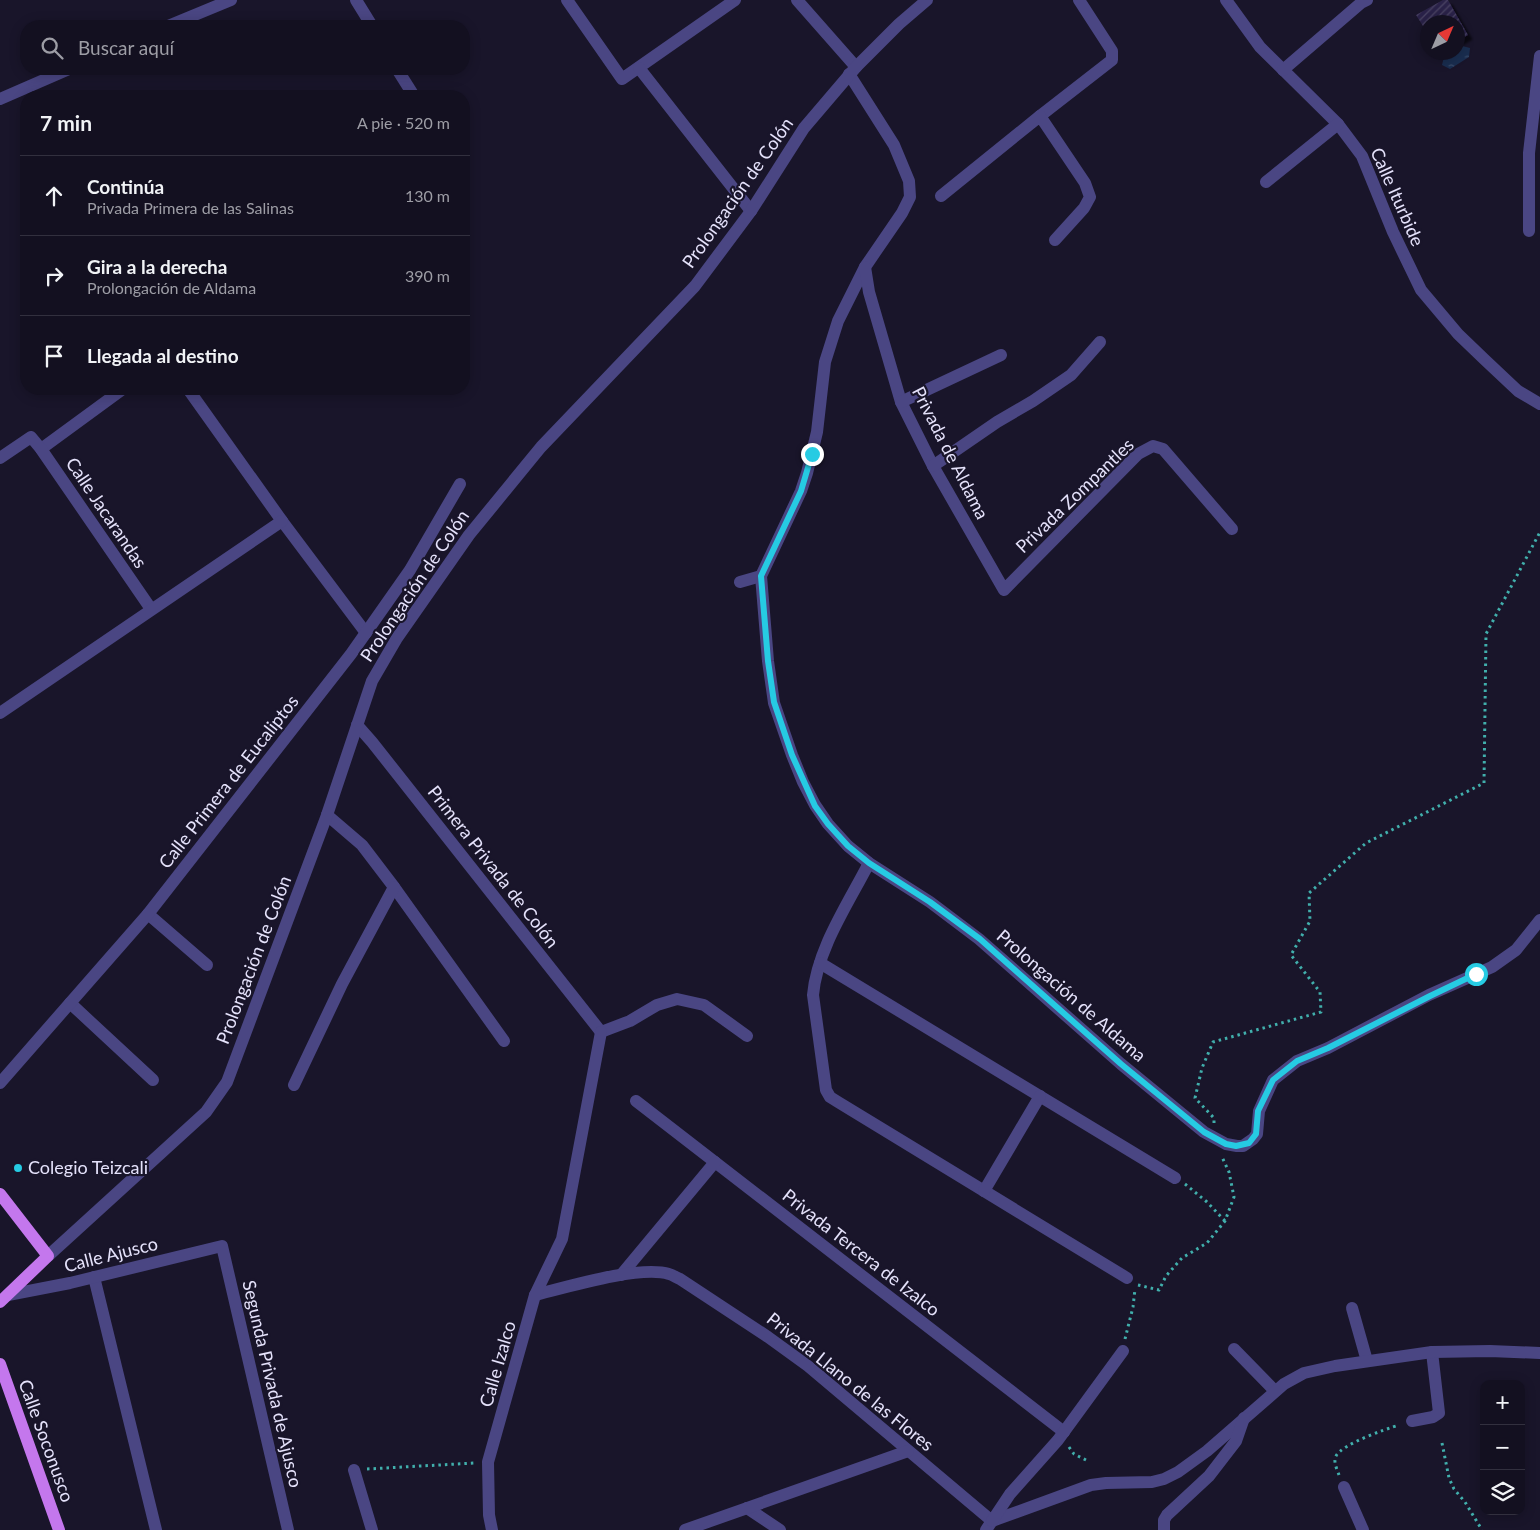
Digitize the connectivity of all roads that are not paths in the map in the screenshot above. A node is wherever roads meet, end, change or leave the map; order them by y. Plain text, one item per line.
1 (231, 0) edge
2 (356, 0) edge
3 (567, 0) edge
4 (735, 0) edge
5 (798, 0) edge
6 (927, 0) edge
7 (1079, 0) edge
8 (1226, 0) edge
9 (1368, 0) edge
10 (205, 5) edge
11 (179, 20) edge
12 (368, 20) edge
13 (1540, 56) edge
14 (639, 68) junction
15 (852, 70) junction
16 (1283, 70) junction
17 (55, 75) edge
18 (401, 75) edge
19 (20, 90) edge
20 (21, 90) edge
21 (410, 90) edge
22 (0, 99) edge
23 (1040, 116) junction
24 (1338, 124) junction
25 (1266, 182) dead end
26 (941, 196) dead end
27 (751, 211) junction
28 (1529, 231) dead end
29 (1055, 240) dead end
30 (865, 267) junction
31 (1100, 342) dead end
32 (1001, 355) dead end
33 (116, 395) edge
34 (192, 395) edge
35 (902, 402) junction
36 (1540, 404) edge
37 (41, 448) junction
38 (0, 458) edge
39 (933, 466) junction
40 (460, 484) dead end
41 (282, 521) junction
42 (1232, 529) dead end
43 (761, 576) junction
44 (740, 582) dead end
45 (1004, 590) joint
46 (151, 609) junction
47 (366, 633) junction
48 (0, 712) edge
49 (357, 725) junction
50 (327, 815) junction
51 (869, 863) junction
52 (394, 887) junction
53 (148, 914) junction
54 (1540, 920) edge
55 (820, 963) junction
56 (207, 965) dead end
57 (70, 1003) junction
58 (601, 1032) junction
59 (747, 1036) dead end
60 (504, 1041) dead end
61 (153, 1080) dead end
62 (0, 1082) edge
63 (294, 1086) dead end
64 (1040, 1096) junction
65 (636, 1101) dead end
66 (715, 1162) junction
67 (1176, 1178) road end
68 (984, 1191) junction
69 (0, 1194) edge
70 (222, 1246) joint
71 (48, 1256) junction
72 (621, 1275) junction
73 (94, 1277) junction
74 (1126, 1278) dead end
75 (535, 1295) junction
76 (4, 1299) edge
77 (1352, 1308) dead end
78 (1234, 1349) dead end
79 (1123, 1351) road end
80 (1432, 1352) junction
81 (1540, 1353) edge
82 (1367, 1361) junction
83 (0, 1364) edge
84 (1275, 1391) junction
85 (1244, 1418) junction
86 (1412, 1421) road end
87 (1064, 1438) junction
88 (908, 1451) junction
89 (354, 1470) road end
90 (1344, 1487) road end
91 (747, 1508) junction
92 (989, 1525) edge
93 (59, 1530) edge
94 (156, 1530) edge
95 (288, 1530) edge
96 (372, 1530) edge
97 (492, 1530) edge
98 (685, 1530) edge
99 (780, 1530) edge
100 (1164, 1530) edge
101 (1363, 1530) edge

1 - 10 street
2 - 12 street
3 - 14 street
4 - 14 street
5 - 15 street
6 - 15 street, Prolongación de Colón
7 - 23 street
8 - 16 street, Calle Iturbide
9 - 16 street
10 - 11 street
13 - 28 street
14 - 27 street
15 - 27 street, Prolongación de Colón
15 - 30 street
16 - 24 street, Calle Iturbide
17 - 20 street
18 - 21 street
19 - 22 street
23 - 26 street
23 - 29 street
24 - 25 street
24 - 36 street, Calle Iturbide
27 - 49 street, Prolongación de Colón
30 - 35 street, Privada de Aldama
30 - 43 street
31 - 39 street
32 - 35 street
33 - 37 street
34 - 41 street
35 - 39 street, Privada de Aldama
37 - 38 street, Calle Jacarandas
37 - 46 street, Calle Jacarandas
39 - 45 street, Privada de Aldama
40 - 47 street, Calle Primera de Eucaliptos
41 - 46 street
41 - 47 street
42 - 45 street, Privada Zompantles
43 - 44 street
43 - 51 street, Prolongación de Aldama
46 - 48 street
47 - 53 street, Calle Primera de Eucaliptos
49 - 50 street, Prolongación de Colón
49 - 58 street, Primera Privada de Colón
50 - 52 street
50 - 71 street, Prolongación de Colón
51 - 54 street, Prolongación de Aldama
51 - 55 street
52 - 60 street
52 - 63 street
53 - 56 street
53 - 57 street, Calle Primera de Eucaliptos
55 - 64 street
55 - 68 street
57 - 61 street
57 - 62 street, Calle Primera de Eucaliptos
58 - 59 street
58 - 75 street, Calle Izalco
64 - 67 street
64 - 68 street
65 - 66 street, Privada Tercera de Izalco
66 - 72 street
66 - 87 street, Privada Tercera de Izalco
68 - 74 street
69 - 71 main road
70 - 73 street, Calle Ajusco
70 - 95 street, Segunda Privada de Ajusco
71 - 76 main road, Calle Ajusco
72 - 75 street
72 - 88 street, Privada Llano de las Flores
73 - 76 street, Calle Ajusco
73 - 94 street
75 - 97 street, Calle Izalco
77 - 82 street
78 - 84 street
79 - 87 street
80 - 81 street
80 - 82 street
80 - 86 street
82 - 84 street
83 - 93 main road, Calle Soconusco
84 - 85 street
85 - 92 street
85 - 100 street
87 - 92 street
88 - 91 street
88 - 92 street, Privada Llano de las Flores
89 - 96 street
90 - 101 street
91 - 98 street
91 - 99 street

